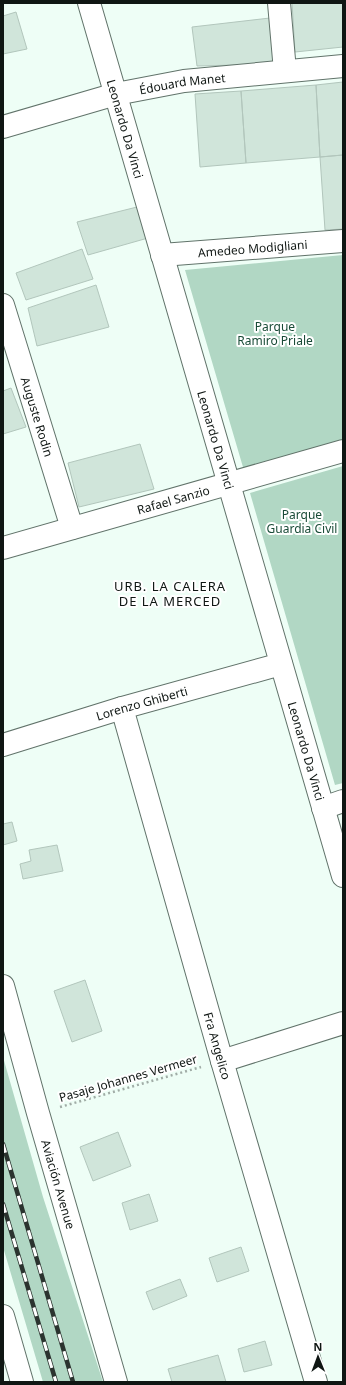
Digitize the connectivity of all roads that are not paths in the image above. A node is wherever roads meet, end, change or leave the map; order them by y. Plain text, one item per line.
1 (89, 3) edge
2 (279, 3) edge
3 (343, 66) edge
4 (285, 71) junction
5 (116, 94) junction
6 (3, 127) edge
7 (343, 241) edge
8 (162, 255) junction
9 (3, 305) edge
10 (343, 451) edge
11 (228, 483) junction
12 (72, 528) junction
13 (3, 548) edge
14 (281, 664) junction
15 (122, 708) junction
16 (3, 745) edge
17 (333, 805) edge
18 (343, 876) edge
19 (3, 986) edge
20 (343, 1023) edge
21 (222, 1061) junction
22 (3, 1316) edge
23 (7, 1345) edge
24 (22, 1382) edge
25 (116, 1382) edge
26 (316, 1382) edge

1 - 5 street, Leonardo Da Vinci
2 - 4 street
3 - 4 street, Édouard Manet
4 - 5 street, Édouard Manet
5 - 6 street, Édouard Manet
5 - 8 street, Leonardo Da Vinci
7 - 8 street, Amedeo Modigliani
8 - 11 street, Leonardo Da Vinci
9 - 12 street, Auguste Rodin
10 - 11 street, Rafael Sanzio
11 - 12 street, Rafael Sanzio
11 - 14 street, Leonardo Da Vinci
12 - 13 street, Rafael Sanzio
14 - 15 street, Lorenzo Ghiberti
14 - 17 street, Leonardo Da Vinci
15 - 16 street, Lorenzo Ghiberti
15 - 21 street, Fra Angelico
17 - 18 street, Leonardo Da Vinci
19 - 25 street, Aviación Avenue
20 - 21 street
21 - 26 street, Fra Angelico
22 - 23 street
23 - 24 street

